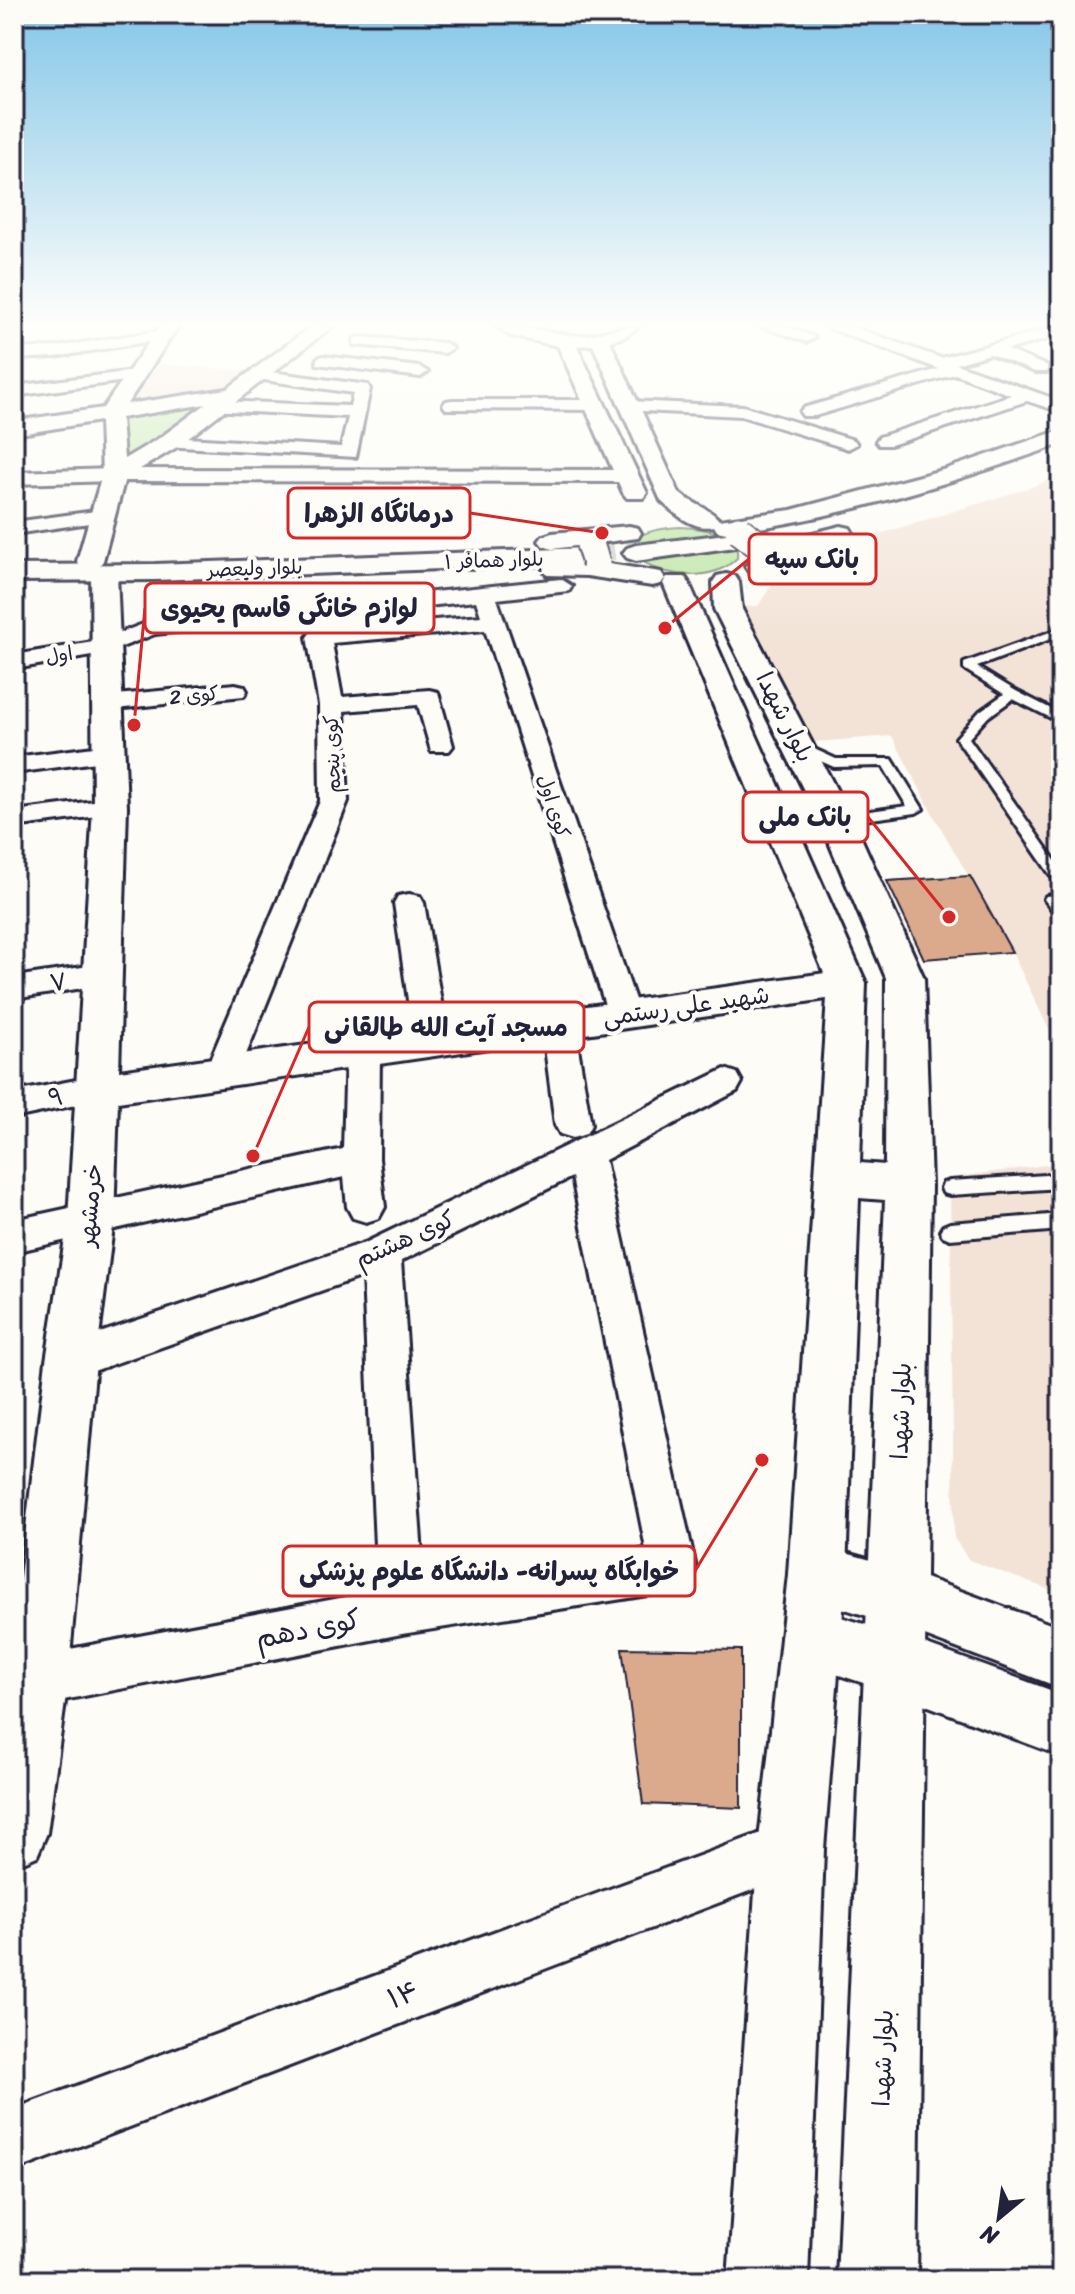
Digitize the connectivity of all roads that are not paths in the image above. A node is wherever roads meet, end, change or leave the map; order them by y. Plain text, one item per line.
1 (111, 433) edge
2 (181, 433) edge
3 (353, 433) edge
4 (607, 433) edge
5 (641, 433) edge
6 (813, 433) edge
7 (910, 433) edge
8 (1061, 439) edge
9 (885, 441) dead end
10 (169, 442) junction
11 (848, 444) dead end
12 (1061, 455) edge
13 (114, 475) junction
14 (626, 476) junction
15 (14, 478) edge
16 (103, 516) junction
17 (14, 528) edge
18 (861, 528) dead end
19 (750, 539) junction
20 (616, 545) junction
21 (14, 559) edge
22 (400, 560) joint
23 (97, 567) junction
24 (156, 567) junction
25 (14, 573) edge
26 (664, 581) junction
27 (561, 586) dead end
28 (489, 609) junction
29 (1061, 631) edge
30 (104, 647) junction
31 (14, 662) edge
32 (235, 691) dead end
33 (1012, 694) junction
34 (105, 703) junction
35 (331, 705) junction
36 (1061, 719) edge
37 (440, 746) dead end
38 (801, 747) junction
39 (110, 753) junction
40 (14, 765) edge
41 (110, 807) junction
42 (14, 819) edge
43 (842, 833) junction
44 (1061, 880) edge
45 (1061, 899) edge
46 (409, 903) dead end
47 (1061, 912) edge
48 (103, 975) junction
49 (847, 983) junction
50 (14, 988) edge
51 (624, 1014) junction
52 (558, 1024) junction
53 (431, 1042) junction
54 (363, 1052) junction
55 (222, 1072) junction
56 (725, 1082) dead end
57 (97, 1089) junction
58 (14, 1105) edge
59 (580, 1139) junction
60 (361, 1159) junction
61 (835, 1178) junction
62 (1061, 1181) edge
63 (929, 1187) junction
64 (366, 1207) dead end
65 (91, 1219) junction
66 (1061, 1222) edge
67 (950, 1231) dead end
68 (14, 1236) edge
69 (381, 1253) junction
70 (71, 1361) junction
71 (896, 1596) junction
72 (814, 1606) junction
73 (402, 1610) junction
74 (1061, 1658) edge
75 (894, 1663) junction
76 (38, 1680) junction
77 (1061, 1725) edge
78 (20, 1764) edge
79 (14, 1833) edge
80 (791, 1849) junction
81 (14, 2140) edge
82 (768, 2280) edge
83 (877, 2280) edge

1 - 13 main road, خرمشهر
2 - 10 main road
3 - 10 street
4 - 14 main road
5 - 19 main road
6 - 11 street
7 - 9 street
8 - 19 main road
10 - 13 main road
12 - 19 main road, بلوار همافر ۱
13 - 14 street
13 - 15 street
13 - 16 main road, خرمشهر
14 - 20 main road
16 - 17 street
16 - 23 main road, خرمشهر
18 - 19 main road
19 - 20 main road, بلوار همافر ۱
19 - 20 main road
19 - 26 main road
19 - 38 main road, بلوار شهدا
20 - 22 main road, بلوار همافر ۱
20 - 24 main road
20 - 26 main road
21 - 23 main road, بلوار ولیعصر
22 - 24 main road, بلوار ولیعصر
23 - 24 main road, بلوار ولیعصر
23 - 25 main road, بلوار ولیعصر
23 - 30 main road, خرمشهر
26 - 49 main road, بلوار شهدا
27 - 28 street
28 - 30 street, اول
28 - 35 street, کوی پنجم
28 - 51 street, کوی اول
29 - 33 lane
30 - 31 street, اول
30 - 34 main road, خرمشهر
32 - 34 street, کوی 2
33 - 36 lane
33 - 44 lane
34 - 39 main road, خرمشهر
35 - 37 street
35 - 55 street, کوی پنجم
38 - 43 main road, بلوار شهدا
38 - 43 lane
39 - 40 street
39 - 41 main road, خرمشهر
41 - 42 street
41 - 48 main road, خرمشهر
43 - 63 main road, بلوار شهدا
45 - 47 lane
46 - 53 street
48 - 50 street, ۷
48 - 57 main road, خرمشهر
49 - 51 main road, شهید علی رستمی
49 - 61 main road, بلوار شهدا
51 - 52 main road, شهید علی رستمی
52 - 53 main road, شهید علی رستمی
52 - 59 street
53 - 54 main road, شهید علی رستمی
54 - 55 main road, شهید علی رستمی
54 - 60 street
55 - 57 main road, شهید علی رستمی
56 - 59 street, کوی هشتم
57 - 58 street, ۹
57 - 65 main road, خرمشهر
59 - 69 street, کوی هشتم
59 - 73 street, کوی دهم
60 - 64 street
60 - 65 street
61 - 63 main road
61 - 72 main road, بلوار شهدا
62 - 63 lane
63 - 71 main road, بلوار شهدا
65 - 68 street
65 - 70 main road, خرمشهر
66 - 67 lane
69 - 70 street, کوی هشتم
69 - 73 street
70 - 76 main road, خرمشهر
71 - 72 main road
71 - 74 main road
71 - 75 main road, بلوار شهدا
72 - 75 main road
72 - 80 main road, بلوار شهدا
73 - 76 street, کوی دهم
75 - 77 main road
75 - 83 main road, بلوار شهدا
76 - 78 main road, خرمشهر
78 - 79 main road, خرمشهر
80 - 81 street, ۱۴
80 - 82 main road, بلوار شهدا

